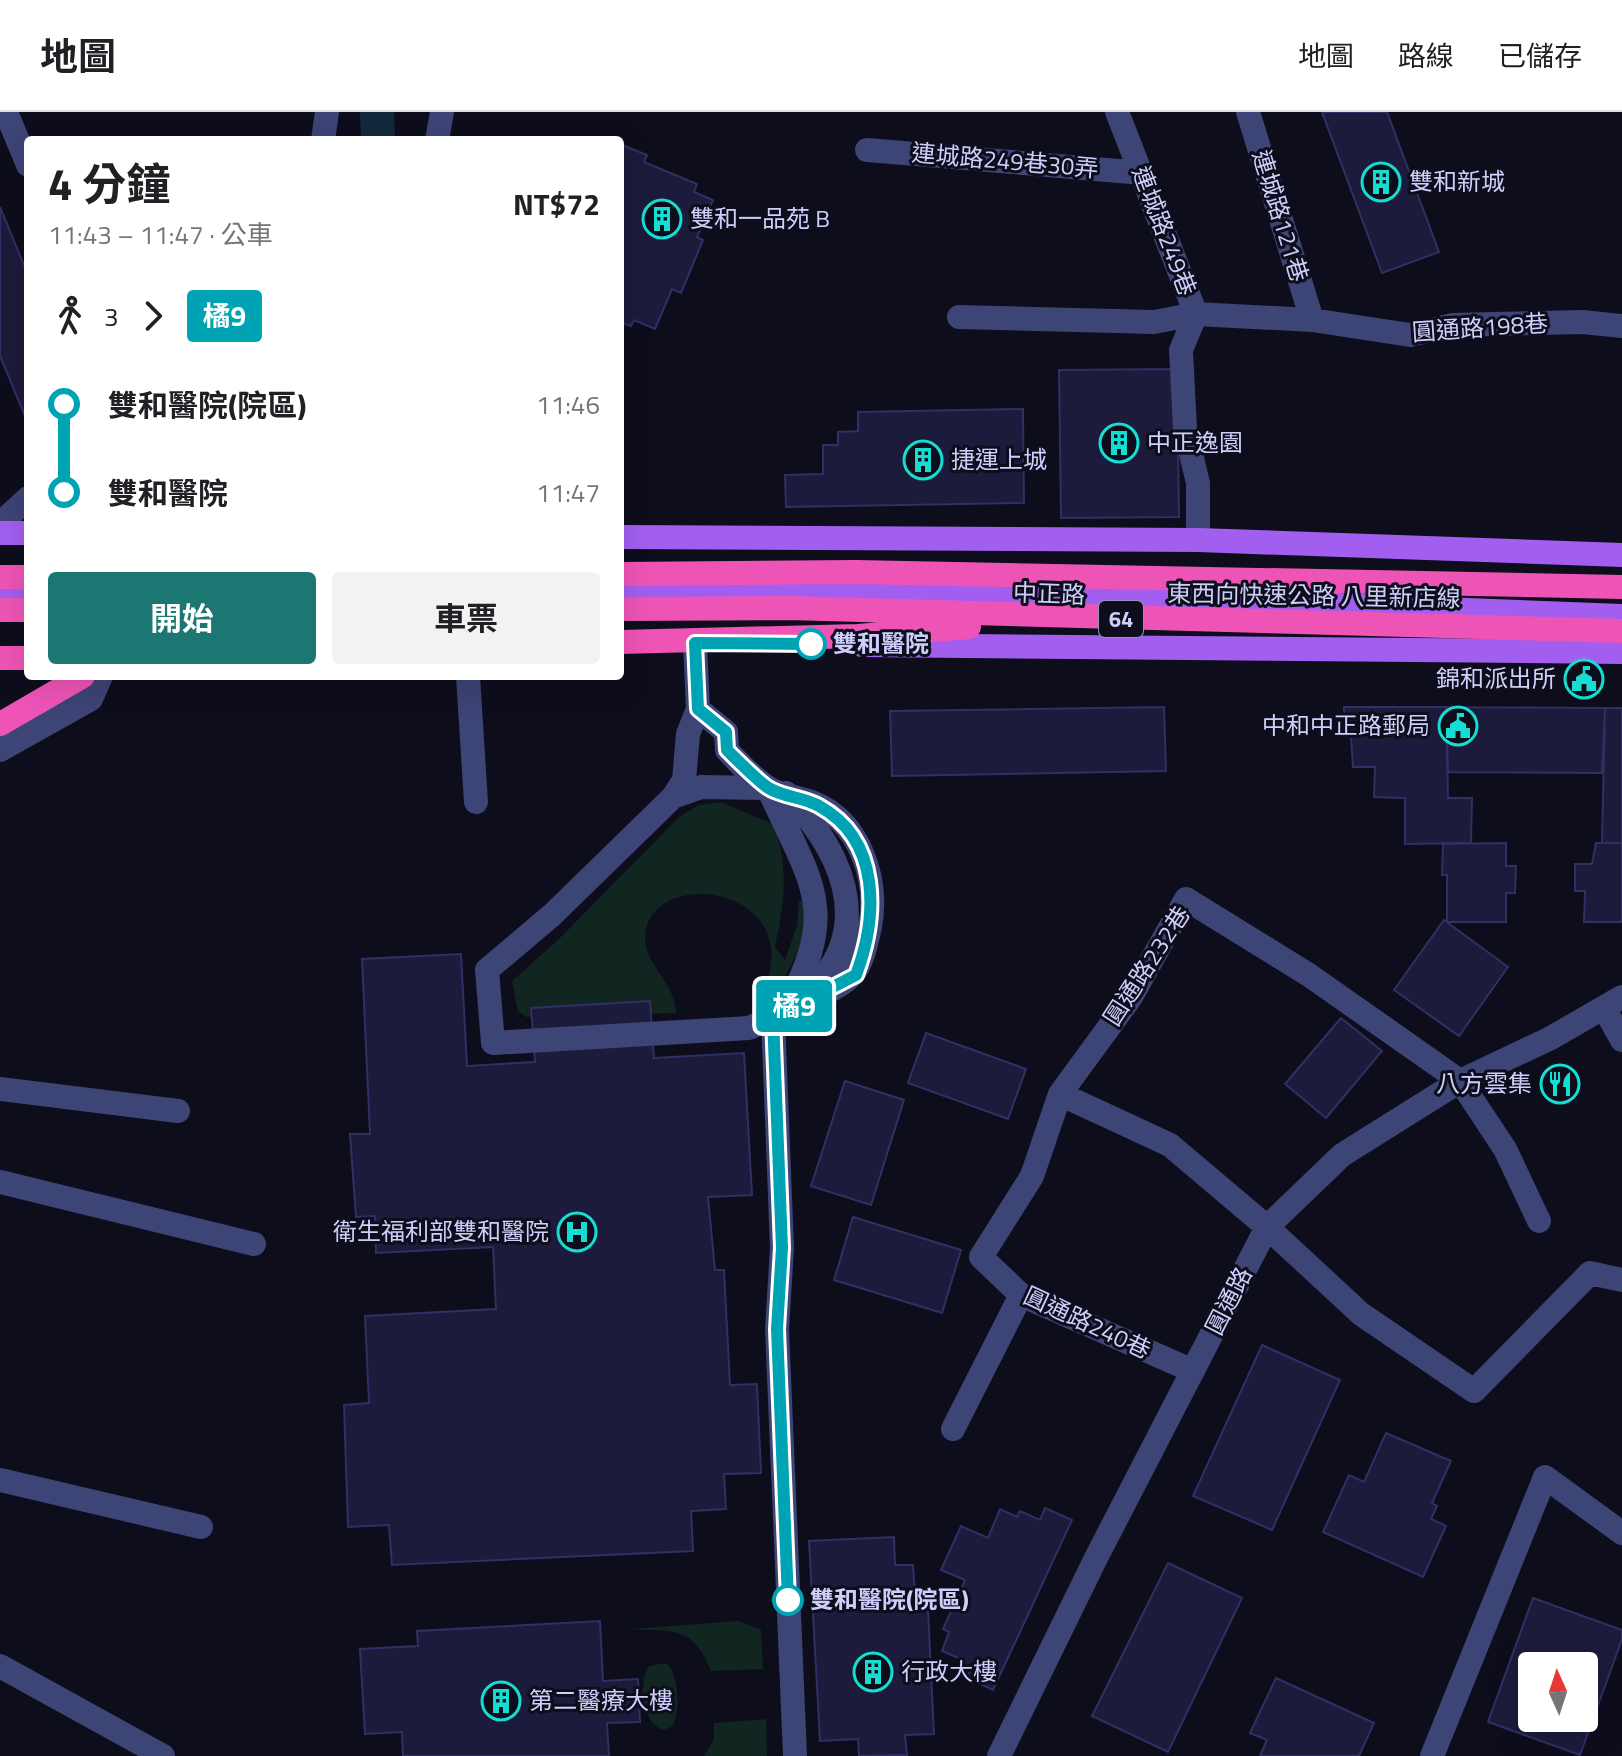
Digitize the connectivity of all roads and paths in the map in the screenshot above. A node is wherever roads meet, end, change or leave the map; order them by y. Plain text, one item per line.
1 (327, 112) edge
2 (442, 112) edge
3 (1117, 112) edge
4 (1248, 112) edge
5 (6, 124) edge
6 (324, 136) edge
7 (438, 136) edge
8 (867, 150) dead end
9 (24, 158) edge
10 (1143, 173) junction
11 (1196, 314) junction
12 (959, 317) dead end
13 (1312, 320) junction
14 (1622, 326) edge
15 (24, 502) edge
16 (0, 524) edge
17 (0, 533) edge
18 (24, 533) edge
19 (624, 537) edge
20 (1198, 540) junction
21 (1622, 555) edge
22 (624, 574) edge
23 (0, 577) edge
24 (24, 577) edge
25 (1622, 587) edge
26 (624, 589) edge
27 (24, 591) edge
28 (0, 592) edge
29 (624, 609) edge
30 (0, 610) edge
31 (24, 610) edge
32 (1622, 616) edge
33 (1087, 618) junction
34 (1622, 631) edge
35 (624, 643) edge
36 (624, 643) edge
37 (695, 643) junction
38 (0, 648) edge
39 (24, 648) edge
40 (1622, 652) edge
41 (0, 658) edge
42 (24, 658) edge
43 (76, 680) edge
44 (99, 680) edge
45 (468, 680) edge
46 (698, 709) junction
47 (0, 724) edge
48 (0, 750) edge
49 (777, 791) junction
50 (673, 797) junction
51 (476, 802) dead end
52 (1613, 1002) edge
53 (779, 1014) junction
54 (1622, 1040) edge
55 (1460, 1081) junction
56 (0, 1089) edge
57 (1060, 1094) junction
58 (178, 1111) dead end
59 (0, 1182) edge
60 (1539, 1221) dead end
61 (1267, 1227) junction
62 (254, 1244) dead end
63 (1622, 1280) edge
64 (1021, 1295) junction
65 (1193, 1371) junction
66 (953, 1429) dead end
67 (0, 1480) edge
68 (201, 1527) dead end
69 (1622, 1533) edge
70 (0, 1666) edge
71 (124, 1744) edge
72 (163, 1756) edge
73 (795, 1756) edge
74 (999, 1756) edge
75 (1432, 1756) edge

1 - 6 street
2 - 7 street
3 - 10 street, 連城路249巷
4 - 13 street, 連城路121巷
5 - 9 street
8 - 10 street, 連城路249巷30弄
10 - 11 street, 連城路249巷
11 - 12 street, 圓通路198巷
11 - 13 street, 圓通路198巷
11 - 20 street, 連城路249巷
13 - 14 street, 圓通路198巷
15 - 16 street
17 - 18 main road
19 - 20 main road
20 - 21 main road
22 - 25 highway, 東西向快速公路 八里新店線 / 64
23 - 24 highway
26 - 32 main road, 中正路
27 - 28 main road
29 - 33 highway, 東西向快速公路 八里新店線 / 64
30 - 31 highway
33 - 34 highway, 東西向快速公路 八里新店線 / 64
33 - 35 highway
36 - 37 main road
37 - 40 main road
37 - 46 street
38 - 39 main road
41 - 42 highway
43 - 47 highway
44 - 48 street
45 - 51 street
46 - 49 street
46 - 50 street
49 - 50 street
49 - 53 street
49 - 53 street
50 - 53 street
52 - 54 street
52 - 55 street, 圓通路
53 - 73 street
55 - 57 street, 圓通路232巷
55 - 60 street
55 - 61 street, 圓通路
56 - 58 street
57 - 61 street
57 - 64 street, 圓通路240巷
59 - 62 street
61 - 63 street
61 - 65 street, 圓通路
64 - 65 street, 圓通路240巷
64 - 66 street
65 - 74 street, 圓通路
67 - 68 street
69 - 75 street
70 - 71 street
71 - 72 street

